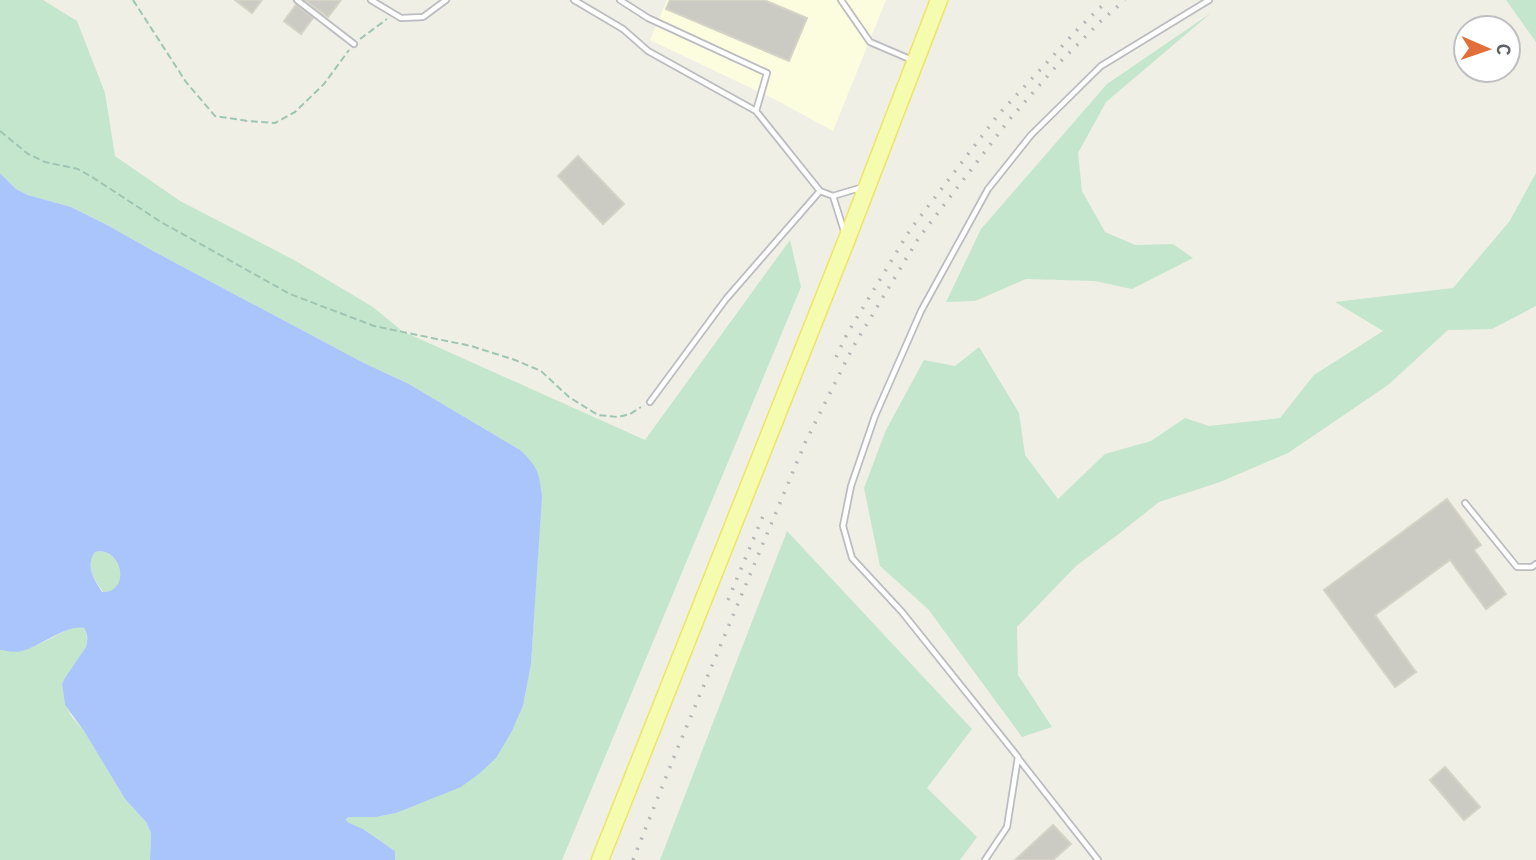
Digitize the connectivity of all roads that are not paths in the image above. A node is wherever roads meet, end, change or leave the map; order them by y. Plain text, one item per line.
1 (298, 0) edge
2 (371, 0) edge
3 (446, 0) edge
4 (574, 0) edge
5 (620, 0) edge
6 (842, 0) edge
7 (939, 0) edge
8 (1209, 0) edge
9 (354, 44) road end
10 (916, 62) junction
11 (756, 111) junction
12 (868, 186) junction
13 (820, 191) junction
14 (833, 196) junction
15 (847, 240) junction
16 (650, 402) road end
17 (1465, 503) dead end
18 (1536, 564) edge
19 (1018, 757) junction
20 (600, 860) edge
21 (985, 860) edge
22 (1098, 860) edge

1 - 9 lane
2 - 3 lane
4 - 11 lane
5 - 11 lane
6 - 10 lane
7 - 10 main road
8 - 19 lane
10 - 12 main road
11 - 13 lane
12 - 14 lane
12 - 15 main road
13 - 14 lane
13 - 16 lane
14 - 15 lane
15 - 20 main road
17 - 18 lane
19 - 21 lane
19 - 22 lane

